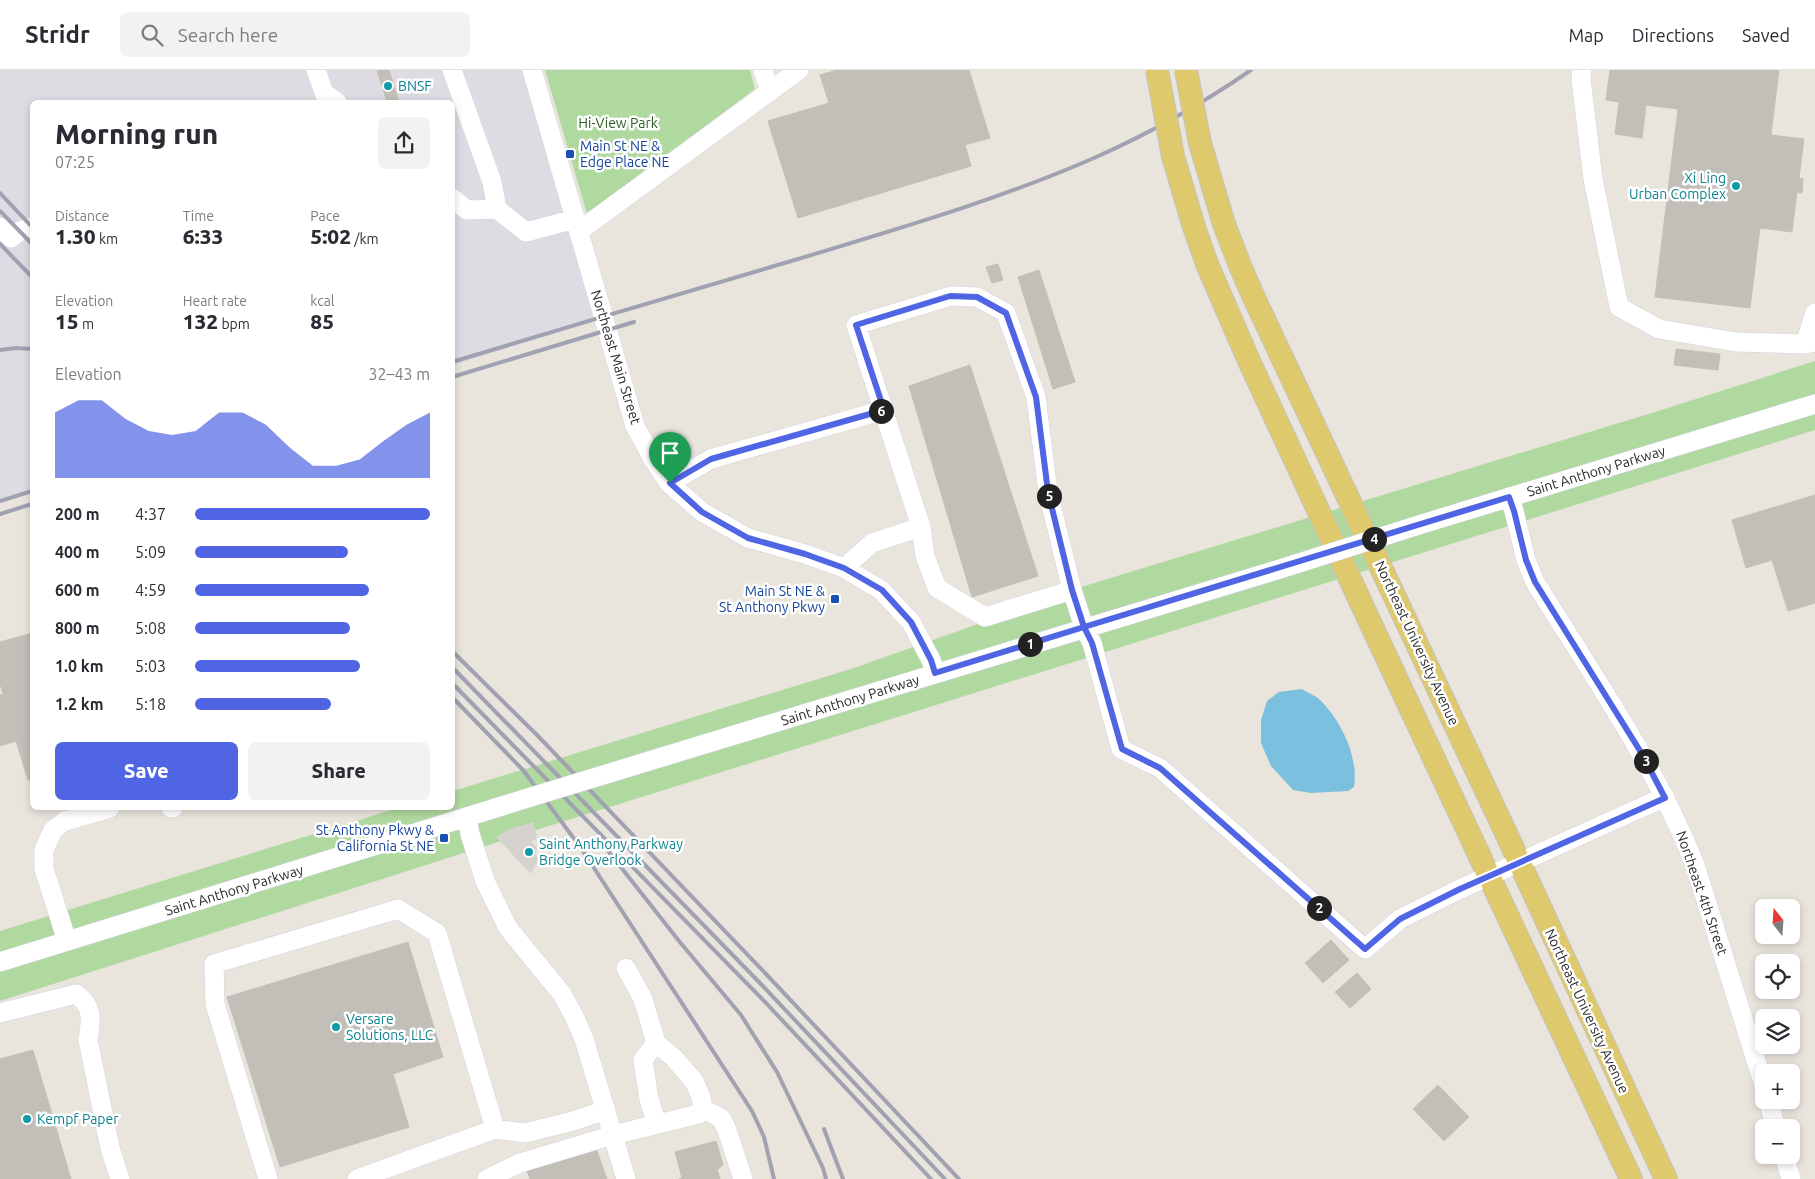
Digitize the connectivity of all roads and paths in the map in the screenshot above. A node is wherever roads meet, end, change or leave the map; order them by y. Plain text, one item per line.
1 (316, 70) edge
2 (452, 70) edge
3 (532, 70) edge
4 (763, 70) edge
5 (799, 70) edge
6 (1157, 70) edge
7 (1186, 70) edge
8 (1582, 70) edge
9 (770, 92) junction
10 (329, 99) edge
11 (455, 200) edge
12 (497, 209) junction
13 (577, 225) junction
14 (0, 227) edge
15 (30, 228) edge
16 (1815, 313) edge
17 (1810, 343) edge
18 (1815, 404) edge
19 (884, 410) junction
20 (670, 483) junction
21 (1509, 497) junction
22 (921, 527) junction
23 (844, 568) junction
24 (1072, 590) junction
25 (1084, 627) junction
26 (935, 673) junction
27 (1665, 798) junction
28 (103, 810) edge
29 (467, 818) junction
30 (1519, 863) junction
31 (1490, 877) junction
32 (66, 942) junction
33 (0, 962) edge
34 (626, 968) dead end
35 (0, 1013) edge
36 (656, 1043) junction
37 (1757, 1064) edge
38 (703, 1109) junction
39 (606, 1110) junction
40 (657, 1124) junction
41 (495, 1129) junction
42 (613, 1135) junction
43 (1787, 1164) edge
44 (120, 1179) edge
45 (268, 1179) edge
46 (357, 1179) edge
47 (487, 1179) edge
48 (626, 1179) edge
49 (743, 1179) edge
50 (1631, 1179) edge
51 (1666, 1179) edge
52 (1791, 1179) edge

1 - 10 street
2 - 12 street
3 - 13 street, Northeast Main Street
4 - 9 street
5 - 9 street
6 - 31 main road, bridge
7 - 30 main road, Northeast University Avenue, bridge
8 - 17 street
9 - 13 street
11 - 12 street
12 - 13 street
13 - 20 street, Northeast Main Street
14 - 15 street
16 - 17 street
18 - 21 street, Saint Anthony Parkway
19 - 20 street
19 - 22 street
19 - 24 street
20 - 23 street, Northeast Main Street
21 - 25 street, Saint Anthony Parkway, bridge
21 - 27 street, Northeast 4th Street
22 - 23 street
22 - 24 street
23 - 26 street, Northeast Main Street
24 - 25 street
25 - 26 street, Saint Anthony Parkway
25 - 31 street
26 - 29 street, Saint Anthony Parkway, bridge
27 - 30 street
27 - 37 street, Northeast 4th Street
28 - 32 street
29 - 32 street, Saint Anthony Parkway
29 - 39 street
30 - 31 street
30 - 51 main road, Northeast University Avenue
31 - 50 main road
32 - 33 street, Saint Anthony Parkway
34 - 36 street
35 - 44 street
36 - 38 street
36 - 40 street
38 - 40 street
38 - 49 street
39 - 41 street
39 - 42 street
40 - 42 street
41 - 45 street
41 - 46 street
42 - 47 street
42 - 48 street
43 - 52 street

